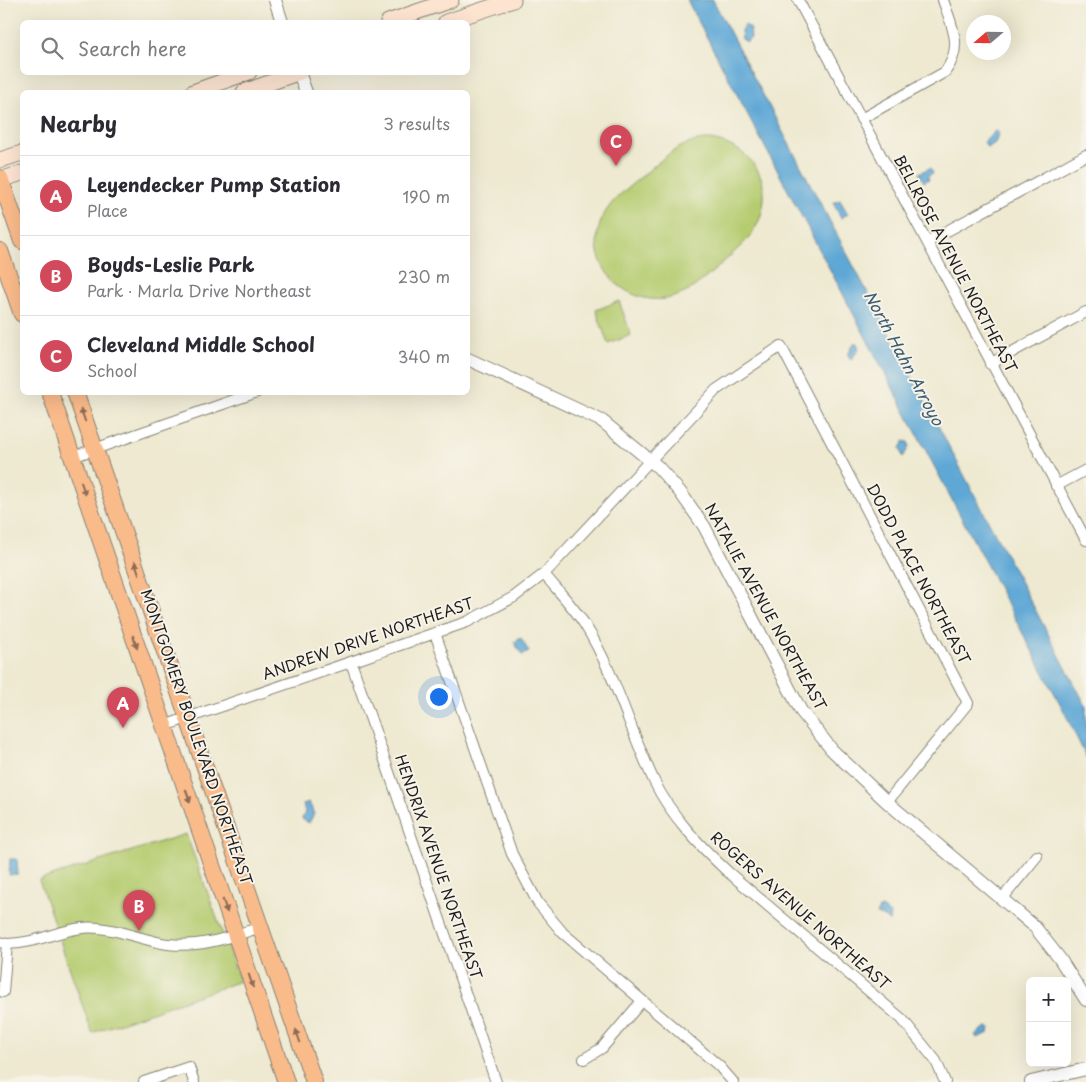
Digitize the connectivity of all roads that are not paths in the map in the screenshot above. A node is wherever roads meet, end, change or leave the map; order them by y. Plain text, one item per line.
1 (275, 0) edge
2 (451, 0) edge
3 (512, 0) edge
4 (798, 0) edge
5 (943, 0) edge
6 (281, 20) edge
7 (394, 20) edge
8 (452, 20) edge
9 (241, 75) edge
10 (294, 75) edge
11 (301, 75) edge
12 (200, 90) edge
13 (250, 90) edge
14 (305, 90) edge
15 (861, 119) junction
16 (20, 154) edge
17 (1086, 155) edge
18 (0, 160) edge
19 (20, 174) edge
20 (0, 180) edge
21 (20, 235) edge
22 (927, 242) junction
23 (0, 251) edge
24 (20, 308) edge
25 (1086, 312) edge
26 (780, 346) joint
27 (470, 359) edge
28 (990, 364) junction
29 (51, 395) edge
30 (76, 395) edge
31 (248, 395) edge
32 (95, 449) junction
33 (72, 457) junction
34 (650, 460) junction
35 (1086, 470) edge
36 (1056, 486) junction
37 (1086, 540) edge
38 (544, 574) junction
39 (435, 633) junction
40 (351, 662) junction
41 (190, 717) junction
42 (164, 726) junction
43 (887, 802) junction
44 (1037, 856) dead end
45 (1002, 899) junction
46 (261, 927) junction
47 (235, 935) junction
48 (4, 943) edge
49 (3, 992) dead end
50 (1086, 1000) edge
51 (641, 1002) junction
52 (584, 1059) dead end
53 (1086, 1069) edge
54 (144, 1082) edge
55 (194, 1082) edge
56 (286, 1082) edge
57 (314, 1082) edge
58 (496, 1082) edge
59 (733, 1082) edge
60 (945, 1082) edge
61 (1031, 1082) edge

1 - 6 street
2 - 7 main road
3 - 8 main road
4 - 15 street, BELLROSE AVENUE NORTHEAST
5 - 15 street
9 - 12 main road
10 - 13 main road
11 - 14 street
15 - 22 street, BELLROSE AVENUE NORTHEAST
16 - 18 main road
17 - 22 street
19 - 20 main road
20 - 21 main road
22 - 28 street, BELLROSE AVENUE NORTHEAST
23 - 24 main road
25 - 28 street
26 - 34 street, ANDREW DRIVE NORTHEAST
26 - 43 street, DODD PLACE NORTHEAST
27 - 34 street, NATALIE AVENUE NORTHEAST
28 - 36 street, BELLROSE AVENUE NORTHEAST
29 - 33 main road, MONTGOMERY BOULEVARD NORTHEAST
32 -> 30 main road, MONTGOMERY BOULEVARD NORTHEAST
31 - 32 street
32 - 33 street
41 -> 32 main road, MONTGOMERY BOULEVARD NORTHEAST
33 -> 42 main road, MONTGOMERY BOULEVARD NORTHEAST
34 - 38 street, ANDREW DRIVE NORTHEAST
34 - 43 street, NATALIE AVENUE NORTHEAST
35 - 36 street
36 - 37 street, BELLROSE AVENUE NORTHEAST
38 - 39 street, ANDREW DRIVE NORTHEAST
38 - 60 street, ROGERS AVENUE NORTHEAST
39 - 40 street, ANDREW DRIVE NORTHEAST
39 - 51 street
40 - 41 street, ANDREW DRIVE NORTHEAST
40 - 58 street, HENDRIX AVENUE NORTHEAST
41 - 42 street, ANDREW DRIVE NORTHEAST
41 - 46 main road, MONTGOMERY BOULEVARD NORTHEAST
42 -> 47 main road, MONTGOMERY BOULEVARD NORTHEAST
43 - 45 street, NATALIE AVENUE NORTHEAST
44 - 45 street
45 - 50 street, NATALIE AVENUE NORTHEAST
46 - 47 street
57 -> 46 main road, MONTGOMERY BOULEVARD NORTHEAST
47 - 48 street
47 -> 56 main road, MONTGOMERY BOULEVARD NORTHEAST
48 - 49 street
51 - 52 street
51 - 59 street
53 - 61 street
54 - 55 street

